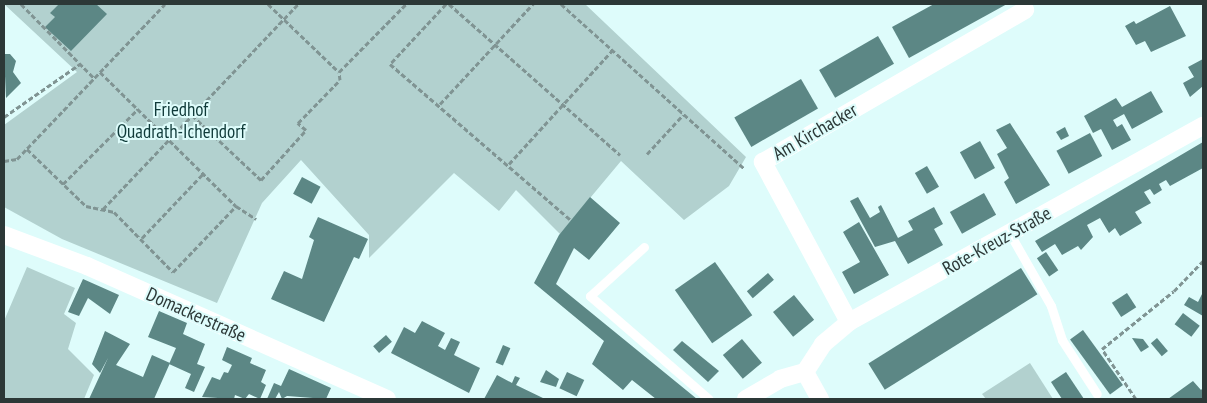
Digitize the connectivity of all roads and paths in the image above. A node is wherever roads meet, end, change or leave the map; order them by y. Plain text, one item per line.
1 (21, 4) edge
2 (165, 4) edge
3 (268, 4) edge
4 (298, 4) edge
5 (406, 4) edge
6 (448, 4) edge
7 (533, 4) edge
8 (561, 4) edge
9 (1025, 10) dead end
10 (284, 19) junction
11 (496, 44) junction
12 (612, 51) junction
13 (80, 64) junction
14 (100, 72) junction
15 (339, 72) junction
16 (94, 78) junction
17 (440, 104) junction
18 (563, 104) junction
19 (138, 110) junction
20 (192, 115) junction
21 (683, 115) junction
22 (4, 117) edge
23 (1203, 126) edge
24 (169, 139) junction
25 (27, 149) junction
26 (647, 154) dead end
27 (620, 155) dead end
28 (4, 161) edge
29 (762, 162) junction
30 (509, 164) junction
31 (204, 174) junction
32 (63, 184) junction
33 (236, 206) junction
34 (103, 209) junction
35 (256, 219) dead end
36 (571, 220) dead end
37 (4, 234) edge
38 (1010, 234) junction
39 (142, 238) junction
40 (644, 247) dead end
41 (1203, 261) edge
42 (849, 322) junction
43 (806, 372) junction
44 (1097, 394) dead end
45 (387, 399) edge
46 (709, 399) edge
47 (746, 399) edge
48 (820, 399) edge
49 (1136, 399) edge

1 - 13 path
2 - 14 path
3 - 10 path
4 - 10 path
5 - 15 path
6 - 11 path
6 - 17 path
7 - 11 path
8 - 12 path
9 - 29 street, Am Kirchacker
10 - 15 path
10 - 20 path
11 - 17 path
11 - 18 path
12 - 18 path
12 - 21 path
13 - 16 path
13 - 22 path
14 - 16 path
14 - 19 path
15 - 20 path
16 - 25 path
17 - 30 path
18 - 27 path
18 - 30 path
19 - 24 path
19 - 32 path
20 - 24 path
21 - 26 path
21 - 29 path
23 - 38 street, Rote-Kreuz-Straße
24 - 31 path
24 - 34 path
25 - 28 path
25 - 32 path
29 - 42 street, Am Kirchacker
30 - 36 path
31 - 33 path
31 - 39 path
32 - 34 path
33 - 35 path
33 - 39 path
34 - 39 path
37 - 45 street, Domackerstraße
38 - 42 street, Rote-Kreuz-Straße
38 - 44 lane
40 - 46 lane
41 - 49 path
42 - 43 street, Rote-Kreuz-Straße
43 - 47 street
43 - 48 street

